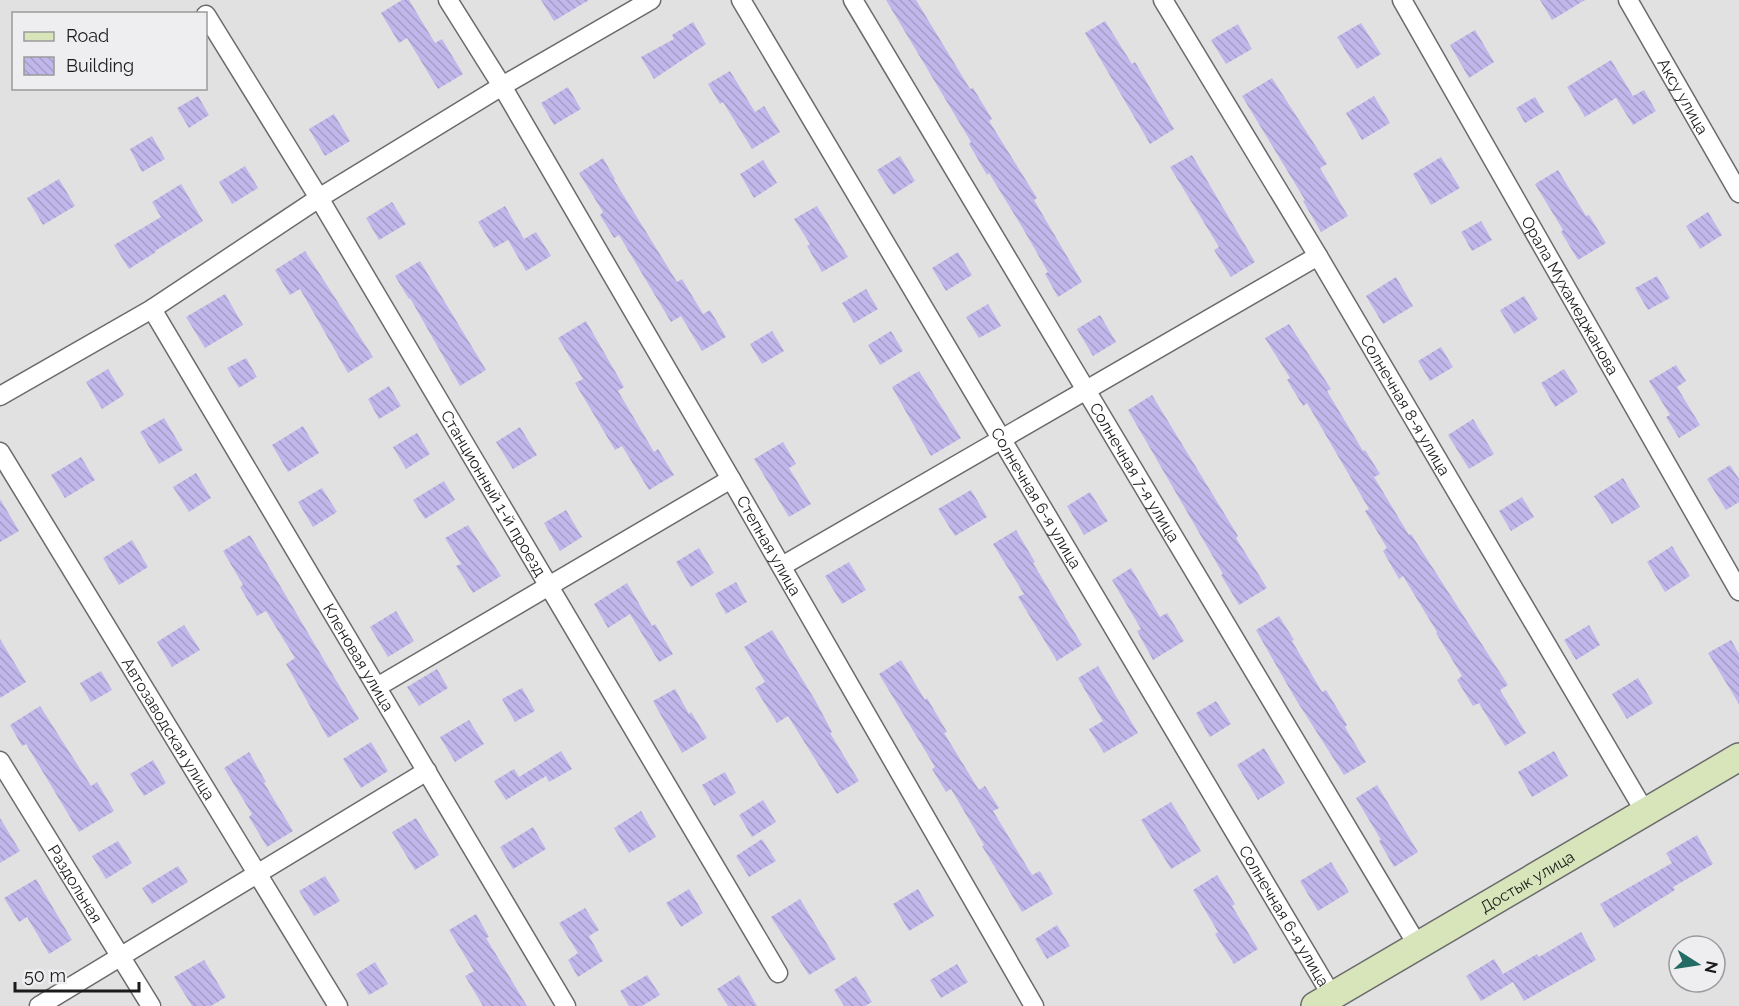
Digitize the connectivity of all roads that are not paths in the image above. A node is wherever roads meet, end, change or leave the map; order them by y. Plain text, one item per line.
1 (448, 0) edge
2 (651, 0) edge
3 (741, 0) edge
4 (853, 0) edge
5 (1163, 0) edge
6 (1402, 0) edge
7 (1628, 0) edge
8 (207, 17) edge
9 (502, 86) junction
10 (1739, 193) edge
11 (319, 198) junction
12 (1318, 256) junction
13 (152, 309) junction
14 (1087, 390) junction
15 (0, 396) edge
16 (1002, 439) junction
17 (0, 452) edge
18 (731, 479) junction
19 (782, 566) junction
20 (549, 586) junction
21 (1739, 591) edge
22 (377, 687) junction
23 (1739, 757) edge
24 (0, 761) edge
25 (427, 771) junction
26 (1645, 812) junction
27 (257, 874) junction
28 (1418, 946) junction
29 (121, 956) junction
30 (778, 974) dead end
31 (1323, 1001) edge
32 (39, 1006) edge
33 (151, 1006) edge
34 (338, 1006) edge
35 (566, 1006) edge
36 (1035, 1006) edge

1 - 9 street, Степная улица
2 - 9 street
3 - 16 street, Солнечная 6-я улица
4 - 14 street, Солнечная 7-я улица
5 - 12 street, Солнечная 8-я улица
6 - 21 street, Орала Мухамеджанова
7 - 10 street, Аксу улица
8 - 11 street, Станционный 1-й проезд
9 - 11 street
9 - 18 street, Степная улица
11 - 13 street
11 - 20 street, Станционный 1-й проезд
12 - 14 street
12 - 26 street, Солнечная 8-я улица
13 - 15 street
13 - 22 street, Кленовая улица
14 - 16 street
14 - 28 street, Солнечная 7-я улица
16 - 19 street
16 - 31 street, Солнечная 6-я улица
17 - 27 street, Автозаводская улица
18 - 19 street, Степная улица
18 - 20 street
19 - 36 street, Степная улица
20 - 22 street
20 - 30 street, Станционный 1-й проезд
22 - 25 street, Кленовая улица
23 - 26 street, Достык улица
24 - 29 street, Раздольная
25 - 27 street
25 - 35 street, Кленовая улица
26 - 28 street, Достык улица
27 - 29 street
27 - 34 street, Автозаводская улица
28 - 31 street, Достык улица
29 - 32 street
29 - 33 street, Раздольная

